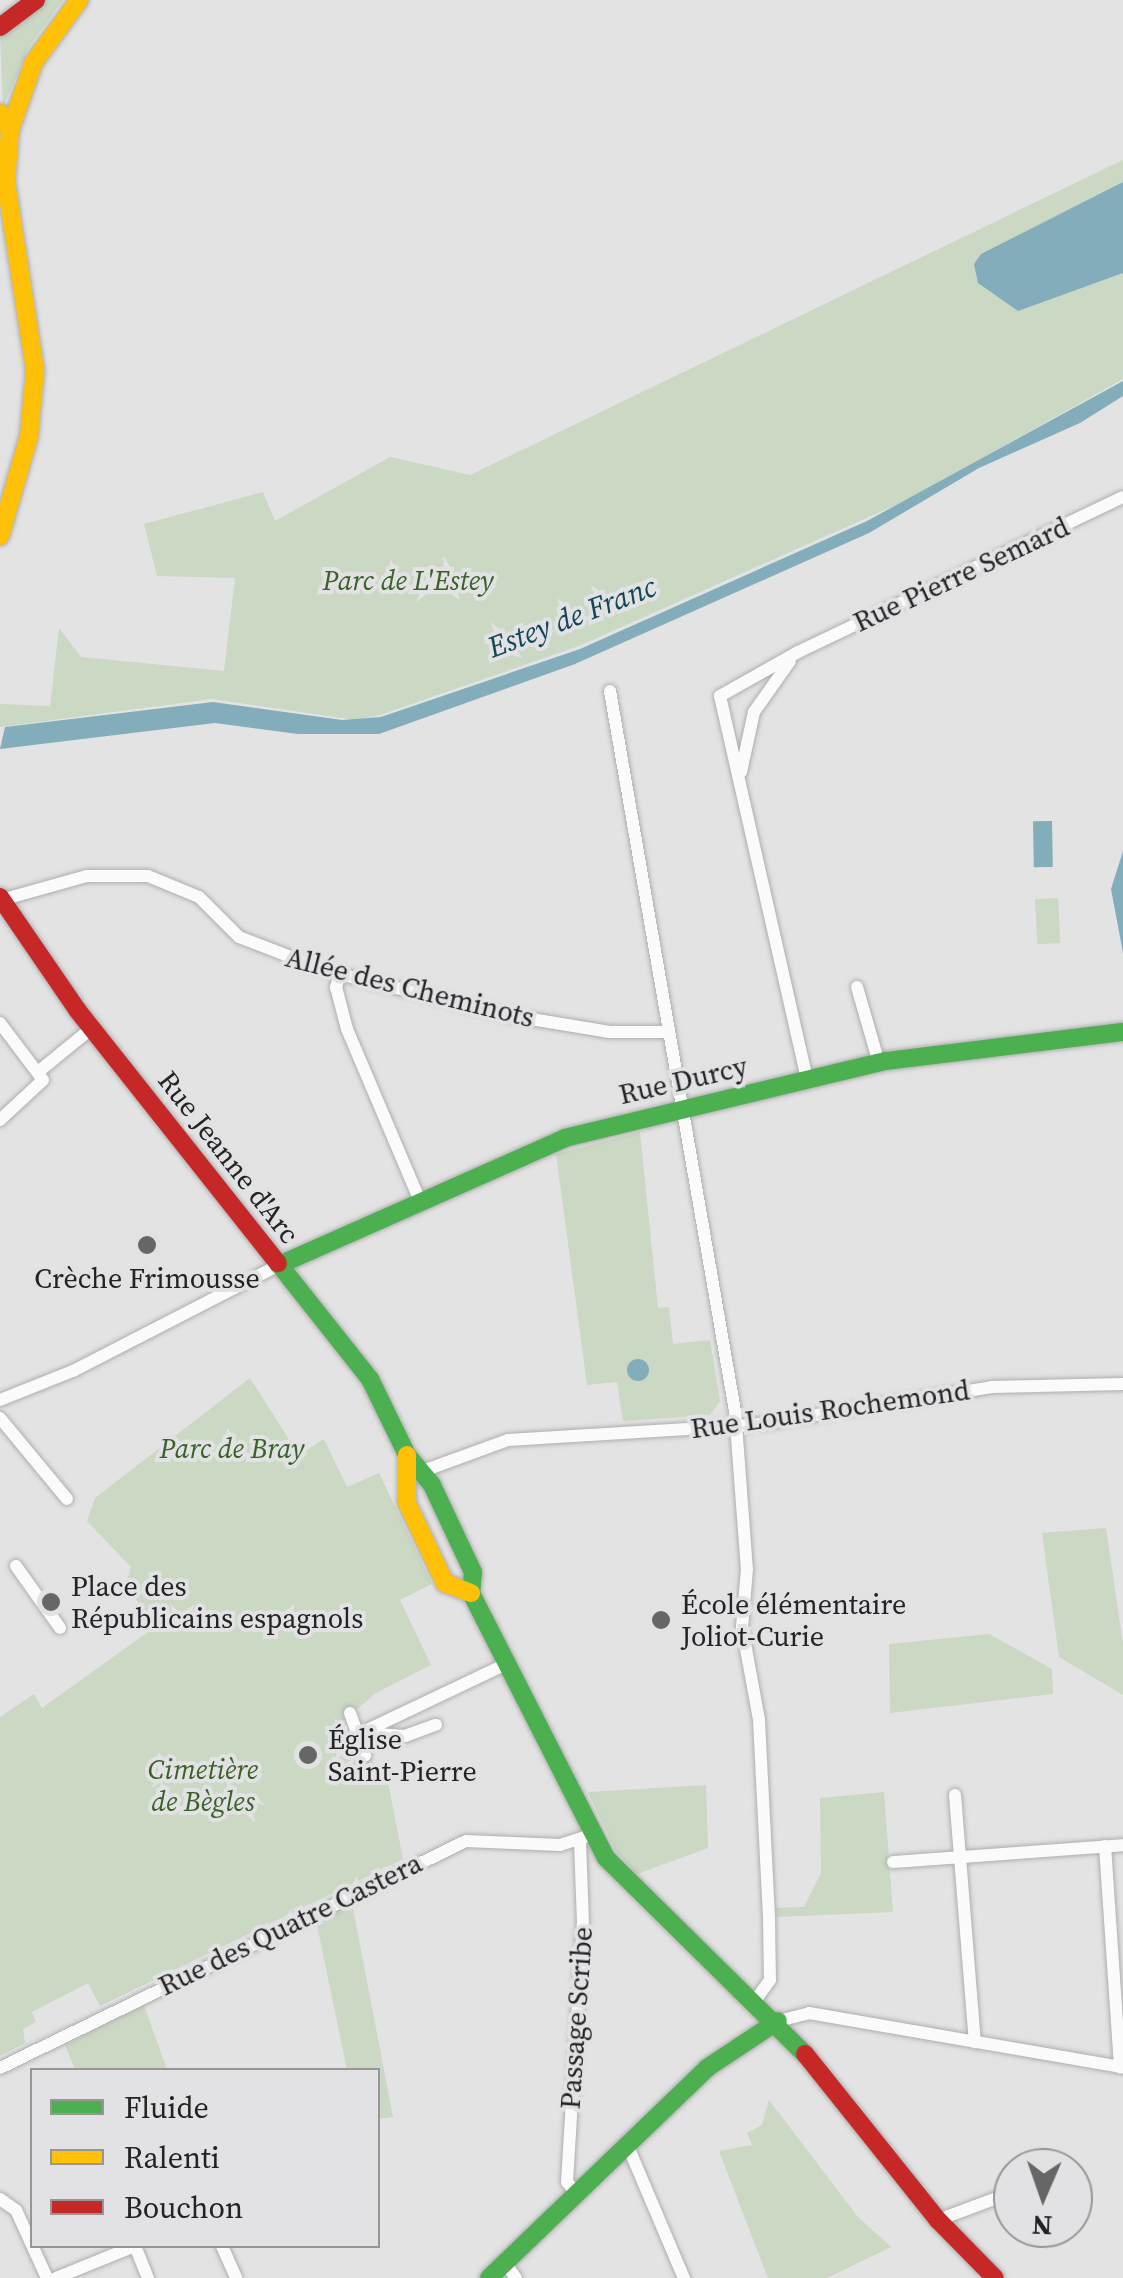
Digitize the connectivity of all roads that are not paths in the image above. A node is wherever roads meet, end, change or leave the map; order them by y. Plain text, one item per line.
1 (36, 0) edge
2 (79, 0) edge
3 (0, 27) edge
4 (0, 112) edge
5 (10, 130) junction
6 (1123, 497) edge
7 (0, 536) edge
8 (798, 652) junction
9 (610, 691) dead end
10 (740, 789) junction
11 (0, 899) edge
12 (340, 974) junction
13 (857, 987) dead end
14 (0, 1023) edge
15 (92, 1028) junction
16 (666, 1032) junction
17 (1123, 1032) edge
18 (879, 1063) junction
19 (38, 1072) junction
20 (807, 1079) junction
21 (678, 1109) junction
22 (0, 1120) edge
23 (419, 1199) junction
24 (279, 1264) junction
25 (1123, 1384) edge
26 (0, 1400) edge
27 (0, 1418) edge
28 (736, 1426) junction
29 (407, 1455) junction
30 (423, 1471) junction
31 (67, 1499) dead end
32 (16, 1566) dead end
33 (471, 1593) junction
34 (60, 1628) dead end
35 (506, 1664) junction
36 (350, 1714) dead end
37 (436, 1725) dead end
38 (361, 1732) junction
39 (365, 1756) dead end
40 (955, 1795) dead end
41 (587, 1838) junction
42 (1123, 1845) edge
43 (1104, 1846) junction
44 (960, 1857) junction
45 (894, 1862) dead end
46 (756, 1999) junction
47 (778, 2021) junction
48 (975, 2042) junction
49 (1122, 2067) edge
50 (0, 2068) edge
51 (627, 2144) junction
52 (576, 2193) junction
53 (0, 2199) edge
54 (993, 2199) edge
55 (938, 2220) junction
56 (30, 2241) edge
57 (33, 2248) edge
58 (131, 2248) edge
59 (137, 2248) edge
60 (223, 2248) edge
61 (510, 2270) edge
62 (985, 2275) edge
63 (47, 2278) edge
64 (56, 2278) edge
65 (148, 2278) edge
66 (236, 2278) edge
67 (489, 2278) edge
68 (684, 2278) edge

1 - 3 main road
2 - 5 main road
4 - 5 main road
5 - 7 main road
6 - 8 street, Rue Pierre Semard
8 - 10 street, Rue Pierre Semard
8 - 10 street, Rue Pierre Semard
9 - 16 street
10 - 20 street, Rue Pierre Semard
11 - 12 street, Allée des Cheminots
11 - 15 main road, Rue Jeanne d'Arc
12 - 16 street, Allée des Cheminots
12 - 23 street
13 - 18 street
14 - 19 street
15 - 19 street
15 - 24 main road, Rue Jeanne d'Arc
16 - 21 street
17 - 18 main road, Rue Durcy
18 - 20 main road, Rue Durcy
19 - 22 street
20 - 21 main road, Rue Durcy
21 - 23 main road, Rue Durcy
21 - 28 street
23 - 24 main road, Rue Durcy
24 - 26 street
24 - 29 main road, Rue Jeanne d'Arc
25 - 28 street, Rue Louis Rochemond
27 - 31 street
28 - 30 street, Rue Louis Rochemond
28 - 46 street
29 - 30 main road, Rue Jeanne d'Arc
29 - 33 main road, Rue Jeanne d'Arc
30 - 33 main road, Rue Jeanne d'Arc
32 - 34 street
33 - 35 main road, Rue Jeanne d'Arc
35 - 38 street
35 - 41 main road, Rue Jeanne d'Arc
36 - 38 street
37 - 38 street
38 - 39 street
40 - 44 street
41 - 46 main road, Rue Jeanne d'Arc
41 - 50 street, Rue des Quatre Castera
41 - 52 street, Passage Scribe
42 - 43 street
43 - 44 street
43 - 49 street
44 - 45 street
44 - 48 street
46 - 47 main road, Rue Jeanne d'Arc
47 - 48 street
47 - 51 main road
47 - 55 main road, Rue Jeanne d'Arc
48 - 49 street
51 - 52 main road
51 - 68 street
52 - 61 main road
53 - 56 street
54 - 55 street
55 - 62 main road, Rue Jeanne d'Arc
57 - 63 street
58 - 64 street
59 - 65 street
60 - 66 street
61 - 67 main road

